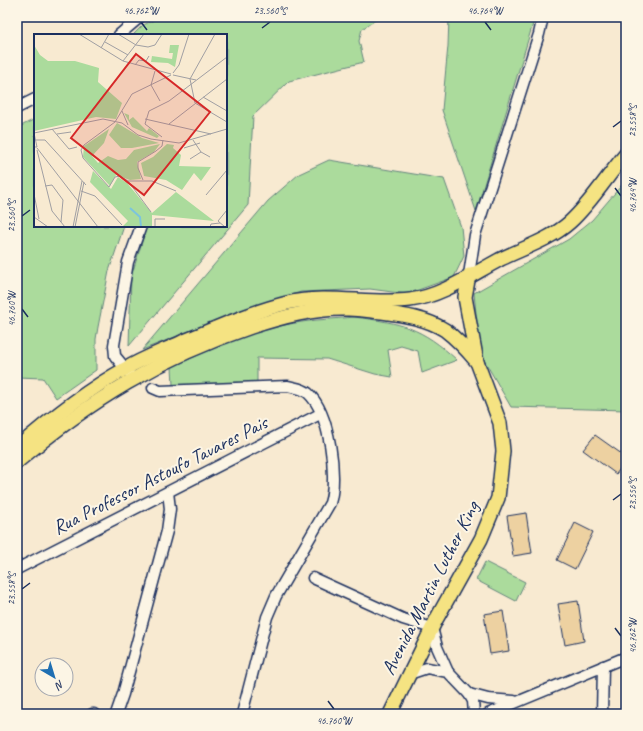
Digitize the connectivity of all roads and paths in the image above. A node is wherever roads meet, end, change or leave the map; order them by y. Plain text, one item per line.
1 (140, 17) edge
2 (543, 17) edge
3 (120, 34) edge
4 (34, 100) edge
5 (17, 108) edge
6 (626, 154) edge
7 (141, 227) edge
8 (469, 275) junction
9 (450, 287) junction
10 (427, 297) junction
11 (465, 297) junction
12 (424, 321) junction
13 (471, 329) junction
14 (454, 337) junction
15 (477, 362) junction
16 (124, 369) junction
17 (134, 378) junction
18 (153, 388) dead end
19 (320, 414) junction
20 (17, 448) edge
21 (17, 462) edge
22 (168, 492) junction
23 (17, 569) edge
24 (313, 578) dead end
25 (432, 628) junction
26 (626, 658) edge
27 (603, 666) junction
28 (448, 672) junction
29 (409, 674) junction
30 (469, 694) junction
31 (516, 701) junction
32 (116, 714) edge
33 (242, 714) edge
34 (390, 714) edge
35 (474, 714) edge
36 (488, 714) edge
37 (602, 714) edge

1 - 3 street
2 - 8 street
4 - 5 street
6 - 8 main road
7 - 16 street
8 - 9 main road
8 - 11 main road, Avenida Martin Luther King
9 - 10 main road
9 - 11 main road
10 - 12 main road
10 - 16 main road
11 - 13 main road, Avenida Martin Luther King
12 - 14 main road, Avenida Martin Luther King
12 - 17 main road, Avenida Martin Luther King
13 - 14 main road
13 - 15 main road, Avenida Martin Luther King
14 - 15 main road, Avenida Martin Luther King
15 - 25 main road, Avenida Martin Luther King
16 - 17 street
16 - 20 main road
17 - 21 main road, Avenida Martin Luther King
18 - 19 street
19 - 22 street, Rua Professor Astoufo Tavares Pais
19 - 33 street
22 - 23 street, Rua Professor Astoufo Tavares Pais
22 - 32 street
24 - 25 street
25 - 28 street
25 - 29 main road, Avenida Martin Luther King
26 - 27 street
27 - 31 street
27 - 37 street
28 - 29 street
28 - 30 street
29 - 34 main road, Avenida Martin Luther King
30 - 31 street
30 - 35 street
31 - 36 street

